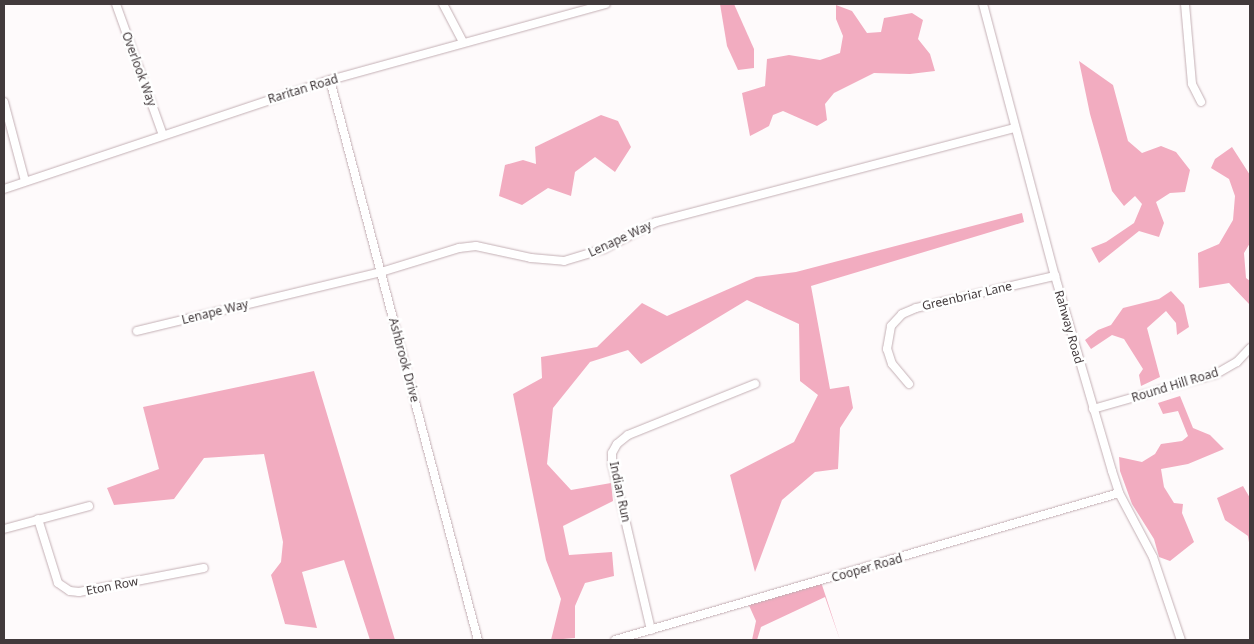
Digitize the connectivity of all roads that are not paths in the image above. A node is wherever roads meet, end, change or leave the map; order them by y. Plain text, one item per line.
1 (116, 4) edge
2 (443, 4) edge
3 (606, 4) edge
4 (983, 4) edge
5 (1185, 4) edge
6 (462, 42) junction
7 (330, 80) junction
8 (4, 102) edge
9 (1201, 102) dead end
10 (1014, 128) junction
11 (163, 135) junction
12 (25, 181) junction
13 (4, 189) edge
14 (381, 272) junction
15 (1055, 276) junction
16 (137, 331) dead end
17 (1250, 348) edge
18 (755, 384) dead end
19 (909, 384) dead end
20 (1094, 409) junction
21 (1119, 493) junction
22 (89, 506) dead end
23 (38, 519) junction
24 (4, 530) edge
25 (204, 568) dead end
26 (651, 630) junction
27 (478, 640) edge
28 (615, 640) edge
29 (1182, 640) edge

1 - 11 street, Overlook Way
2 - 6 street
3 - 6 street, Raritan Road
4 - 10 street, Rahway Road
5 - 9 street
6 - 7 street, Raritan Road
7 - 11 street, Raritan Road
7 - 14 street, Ashbrook Drive
8 - 12 street
10 - 14 street, Lenape Way
10 - 15 street, Rahway Road
11 - 12 street, Raritan Road
12 - 13 street, Raritan Road
14 - 16 street, Lenape Way
14 - 27 street, Ashbrook Drive
15 - 19 street, Greenbriar Lane
15 - 20 street, Rahway Road
17 - 20 street, Round Hill Road
18 - 26 street, Indian Run
20 - 21 street, Rahway Road
21 - 26 street, Cooper Road
21 - 29 street, Rahway Road
22 - 23 street
23 - 24 street
23 - 25 street, Eton Row
26 - 28 street, Cooper Road

